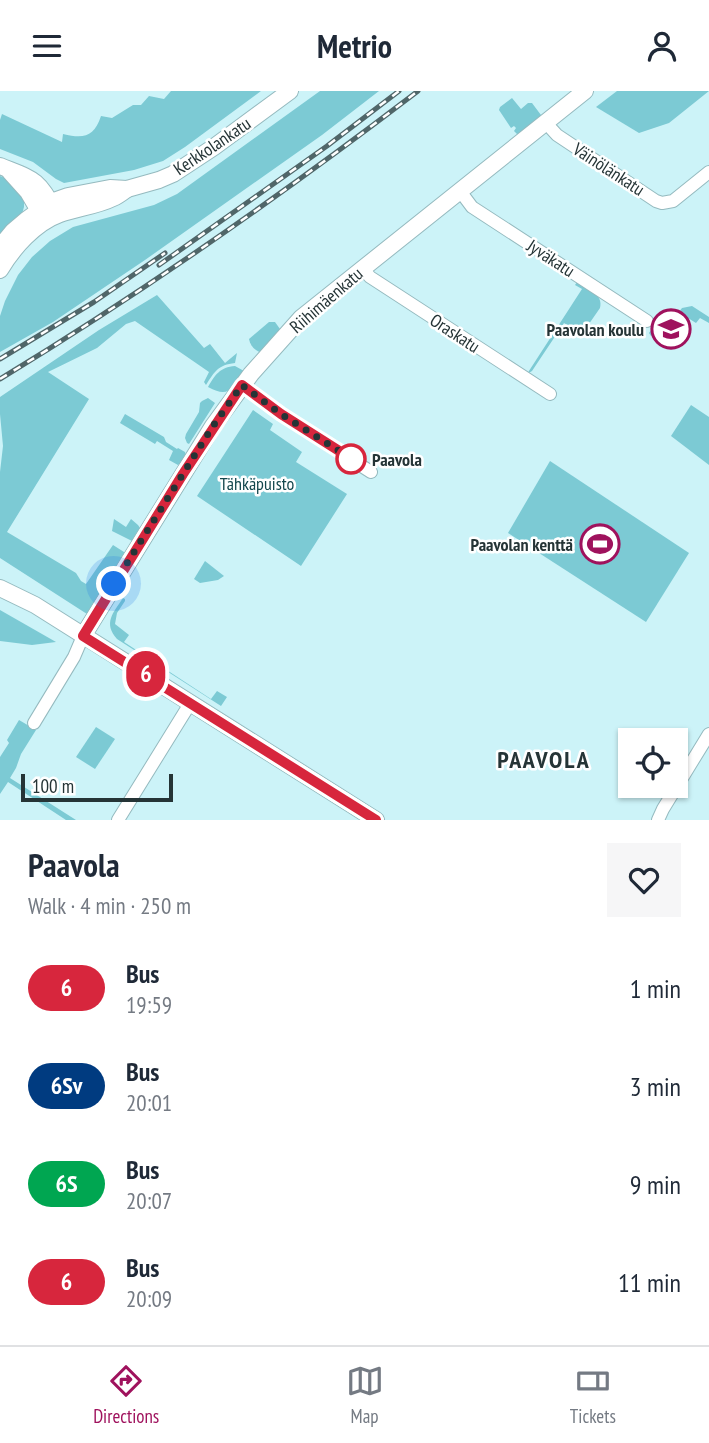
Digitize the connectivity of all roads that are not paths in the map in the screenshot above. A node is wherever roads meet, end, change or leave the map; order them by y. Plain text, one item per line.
1 (290, 91) edge
2 (585, 91) edge
3 (546, 123) junction
4 (3, 167) edge
5 (709, 172) edge
6 (460, 191) junction
7 (48, 212) junction
8 (0, 247) edge
9 (363, 269) junction
10 (0, 270) edge
11 (646, 321) dead end
12 (242, 385) junction
13 (550, 394) dead end
14 (371, 472) dead end
15 (0, 576) edge
16 (0, 589) edge
17 (35, 605) junction
18 (83, 636) junction
19 (191, 702) junction
20 (34, 723) dead end
21 (709, 734) edge
22 (118, 820) edge
23 (376, 820) edge
24 (658, 820) edge

1 - 7 main road, Kerkkolankatu
2 - 3 main road, Riihimäenkatu
3 - 5 street, Väinölänkatu
3 - 6 main road, Riihimäenkatu
4 - 7 main road
6 - 9 main road, Riihimäenkatu
6 - 11 street, Jyväkatu
7 - 8 main road
7 - 10 main road
9 - 12 main road, Riihimäenkatu
9 - 13 street, Oraskatu
12 - 14 street
12 - 18 main road, Riihimäenkatu
15 - 17 main road
16 - 17 main road
17 - 18 main road
18 - 19 main road
18 - 20 street
19 - 22 street
19 - 23 main road
21 - 24 street

